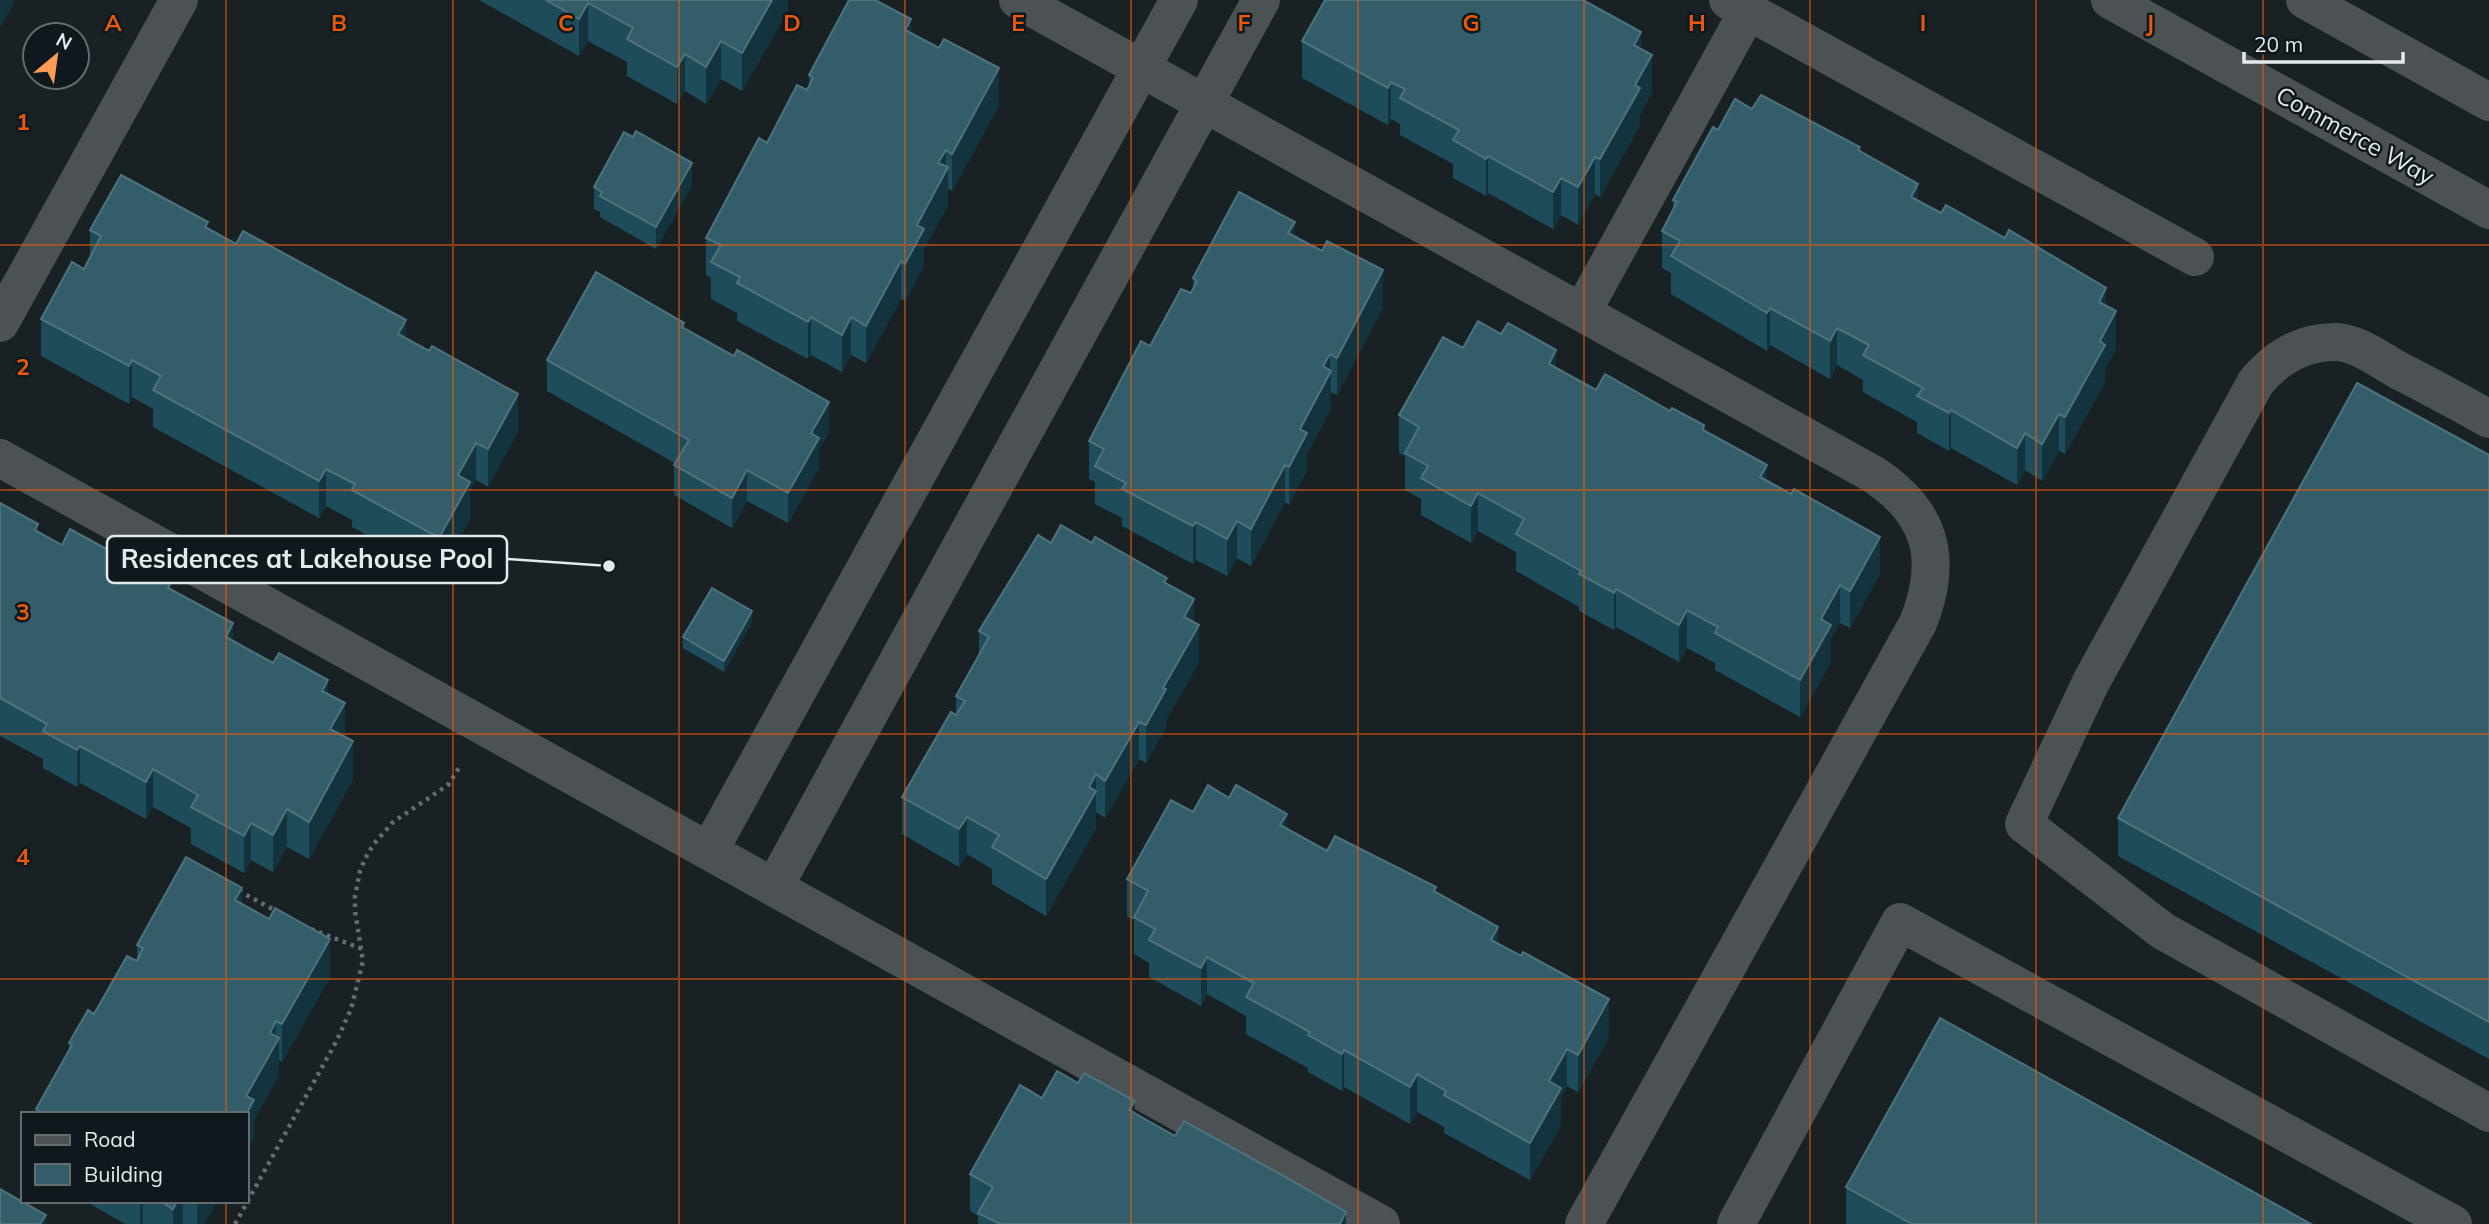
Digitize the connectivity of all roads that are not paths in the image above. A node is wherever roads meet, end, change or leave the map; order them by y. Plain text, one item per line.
1 (179, 0) edge
2 (1018, 0) edge
3 (1179, 0) edge
4 (1261, 0) edge
5 (2110, 0) edge
6 (2305, 0) edge
7 (1738, 5) edge
8 (1140, 68) junction
9 (2489, 102) edge
10 (1205, 103) junction
11 (2489, 210) edge
12 (2195, 257) dead end
13 (1581, 312) junction
14 (0, 323) edge
15 (2489, 419) edge
16 (0, 458) edge
17 (709, 851) junction
18 (774, 887) junction
19 (2489, 1113) edge
20 (1381, 1224) edge
21 (1584, 1224) edge
22 (1736, 1224) edge
23 (2453, 1224) edge

1 - 14 street
2 - 8 street
3 - 8 street
4 - 10 street
5 - 11 street, Commerce Way
6 - 9 street
7 - 12 street
7 - 13 street
8 - 10 street
8 - 17 street
10 - 13 street
10 - 18 street
13 - 21 street
15 - 19 street
16 - 17 street
17 - 18 street
18 - 20 street
22 - 23 street

